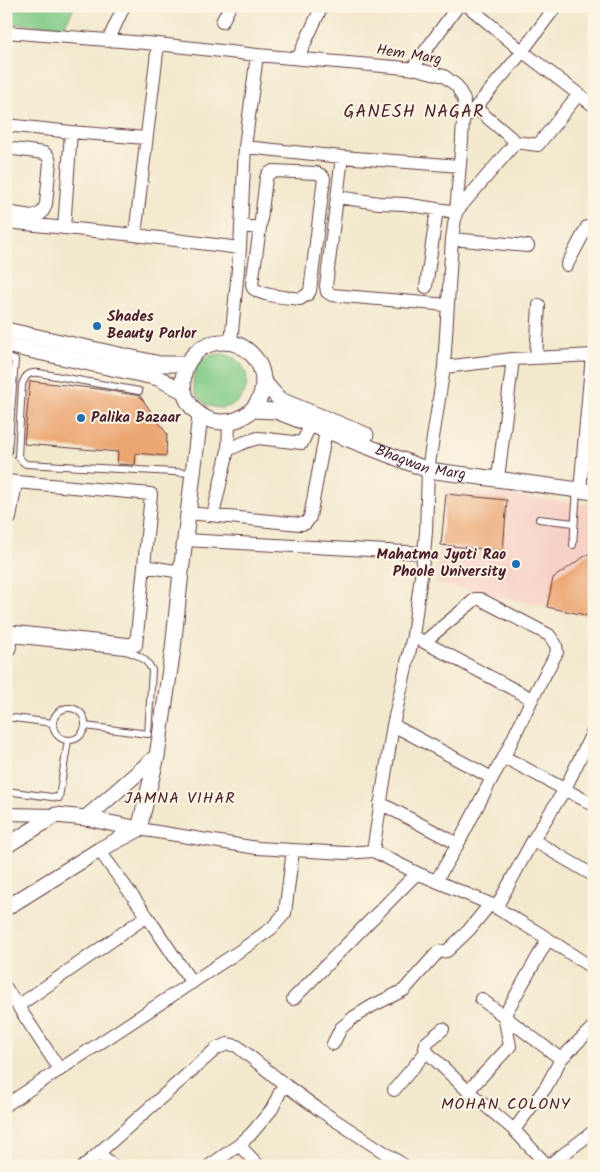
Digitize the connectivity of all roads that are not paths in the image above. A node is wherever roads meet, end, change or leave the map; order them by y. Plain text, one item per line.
1 (124, 6) edge
2 (230, 6) edge
3 (322, 6) edge
4 (458, 6) edge
5 (468, 6) edge
6 (556, 6) edge
7 (222, 22) dead end
8 (6, 32) edge
9 (108, 41) junction
10 (158, 44) junction
11 (522, 52) junction
12 (257, 55) junction
13 (298, 58) junction
14 (412, 69) junction
15 (578, 94) junction
16 (592, 101) edge
17 (476, 108) junction
18 (463, 122) junction
19 (6, 125) edge
20 (71, 132) junction
21 (146, 138) junction
22 (516, 142) junction
23 (245, 147) junction
24 (6, 148) edge
25 (342, 157) junction
26 (460, 166) junction
27 (337, 197) junction
28 (437, 209) junction
29 (6, 212) edge
30 (456, 212) junction
31 (594, 215) edge
32 (6, 222) edge
33 (241, 226) junction
34 (590, 227) edge
35 (64, 228) junction
36 (260, 228) junction
37 (135, 235) junction
38 (452, 239) junction
39 (528, 246) dead end
40 (240, 248) junction
41 (567, 265) dead end
42 (426, 287) dead end
43 (448, 305) junction
44 (539, 305) dead end
45 (6, 330) edge
46 (230, 342) junction
47 (6, 345) edge
48 (593, 355) edge
49 (6, 357) edge
50 (536, 357) junction
51 (513, 359) junction
52 (186, 364) junction
53 (444, 367) junction
54 (263, 381) junction
55 (139, 391) dead end
56 (183, 391) junction
57 (252, 410) junction
58 (200, 416) junction
59 (229, 423) junction
60 (311, 424) junction
61 (326, 430) junction
62 (302, 443) junction
63 (228, 450) junction
64 (322, 454) junction
65 (6, 457) edge
66 (429, 465) junction
67 (499, 470) junction
68 (193, 473) junction
69 (11, 482) edge
70 (585, 487) edge
71 (188, 512) junction
72 (213, 515) junction
73 (10, 518) dead end
74 (539, 519) dead end
75 (574, 523) junction
76 (185, 540) junction
77 (573, 544) dead end
78 (424, 553) junction
79 (144, 566) junction
80 (181, 572) junction
81 (8, 635) edge
82 (418, 639) junction
83 (6, 656) edge
84 (532, 698) junction
85 (6, 717) edge
86 (53, 723) junction
87 (394, 725) junction
88 (85, 726) junction
89 (594, 729) edge
90 (154, 735) junction
91 (68, 740) junction
92 (157, 756) junction
93 (504, 757) junction
94 (492, 778) junction
95 (565, 789) junction
96 (6, 791) edge
97 (380, 803) junction
98 (594, 805) edge
99 (6, 814) edge
100 (56, 815) junction
101 (86, 818) junction
102 (139, 829) junction
103 (533, 840) junction
104 (458, 844) junction
105 (6, 846) edge
106 (99, 850) junction
107 (293, 850) junction
108 (373, 851) junction
109 (417, 873) junction
110 (590, 874) dead end
111 (436, 881) junction
112 (493, 906) junction
113 (6, 908) edge
114 (147, 916) junction
115 (548, 939) junction
116 (594, 969) edge
117 (192, 983) junction
118 (6, 988) edge
119 (293, 999) dead end
120 (481, 999) dead end
121 (18, 1006) junction
122 (504, 1016) junction
123 (594, 1026) edge
124 (443, 1029) dead end
125 (333, 1044) dead end
126 (427, 1051) junction
127 (561, 1059) junction
128 (60, 1070) junction
129 (284, 1084) junction
130 (394, 1090) dead end
131 (468, 1091) junction
132 (6, 1106) edge
133 (514, 1130) junction
134 (594, 1132) edge
135 (239, 1145) junction
136 (99, 1153) junction
137 (84, 1166) edge
138 (113, 1166) edge
139 (208, 1166) edge
140 (260, 1166) edge
141 (405, 1166) edge
142 (548, 1166) edge

1 - 9 street
2 - 7 street
3 - 13 street
4 - 14 street
5 - 11 street
6 - 11 street
8 - 9 street, Hem Marg
9 - 10 street, Hem Marg
10 - 12 street, Hem Marg
10 - 21 street
11 - 15 street
11 - 17 street
12 - 13 street, Hem Marg
12 - 23 street
13 - 14 street, Hem Marg
14 - 18 street, Hem Marg
15 - 16 street
15 - 22 street
17 - 18 street
17 - 22 street
18 - 26 street, Hem Marg
19 - 20 street
20 - 21 street
20 - 35 street
21 - 37 street
22 - 30 street
23 - 25 street
23 - 33 street
24 - 29 street
25 - 26 street
25 - 27 street
26 - 30 street, Hem Marg
27 - 28 street
27 - 43 street
28 - 30 street
28 - 42 street
30 - 38 street, Hem Marg
31 - 34 street
32 - 35 street
33 - 36 street
33 - 40 street
34 - 41 street
35 - 37 street
36 - 36 street
37 - 40 street
38 - 39 street
38 - 43 street, Hem Marg
40 - 46 street
43 - 53 street, Hem Marg
44 - 50 street
45 - 52 street
46 - 52 street
46 - 54 street
47 - 56 street
48 - 50 street
48 - 70 street
49 - 65 lane
50 - 51 street
51 - 53 street
51 - 67 street
52 - 56 street
53 - 66 street, Hem Marg
54 - 57 street
54 - 66 street, Bhagwan Marg
55 - 68 lane
56 - 58 street
57 - 59 street
57 - 60 street, Bhagwan Marg
58 - 59 street
58 - 68 street
59 - 63 street
60 - 61 street, Bhagwan Marg
60 - 62 street
61 - 64 street
61 - 66 street, Bhagwan Marg
62 - 63 street
62 - 64 street
63 - 72 street
64 - 72 street
66 - 67 street, Bhagwan Marg
66 - 70 street, Bhagwan Marg
66 - 78 street, Hem Marg
67 - 70 street, Bhagwan Marg
68 - 71 street
69 - 73 street
69 - 79 street
70 - 75 lane
71 - 72 street
71 - 76 street
74 - 75 lane
75 - 77 lane
76 - 78 street
76 - 80 street
78 - 82 street, Hem Marg
79 - 80 street
79 - 81 street
80 - 90 street
81 - 83 lane
81 - 90 lane
82 - 84 street
82 - 84 street
82 - 87 street, Hem Marg
84 - 93 street
85 - 86 lane
86 - 88 lane
86 - 91 lane
87 - 94 street
87 - 97 street, Hem Marg
88 - 90 lane
88 - 91 lane
89 - 95 street
90 - 92 street
91 - 96 lane
92 - 101 street
92 - 102 street
93 - 94 street
93 - 95 street
94 - 104 street
95 - 98 street
95 - 103 street
97 - 104 street
97 - 108 street, Hem Marg
99 - 100 street
100 - 101 street
100 - 105 street
101 - 102 street
102 - 106 street
102 - 107 street
103 - 110 street
103 - 112 street
104 - 111 street
106 - 113 street
106 - 114 street
107 - 108 street
107 - 117 street
108 - 109 street
109 - 111 street
109 - 119 street
111 - 112 street
112 - 115 street
112 - 125 street
114 - 117 street
114 - 121 street
115 - 116 street
115 - 122 street
117 - 128 street
118 - 121 street
120 - 122 street
121 - 128 street
122 - 127 street
122 - 131 street
123 - 127 street
124 - 126 street
126 - 130 street
126 - 131 street
127 - 133 street
128 - 132 street
129 - 135 street
129 - 136 street
129 - 141 street
131 - 133 street
133 - 142 street
134 - 142 street
135 - 139 street
135 - 140 street
136 - 137 street
136 - 138 street

